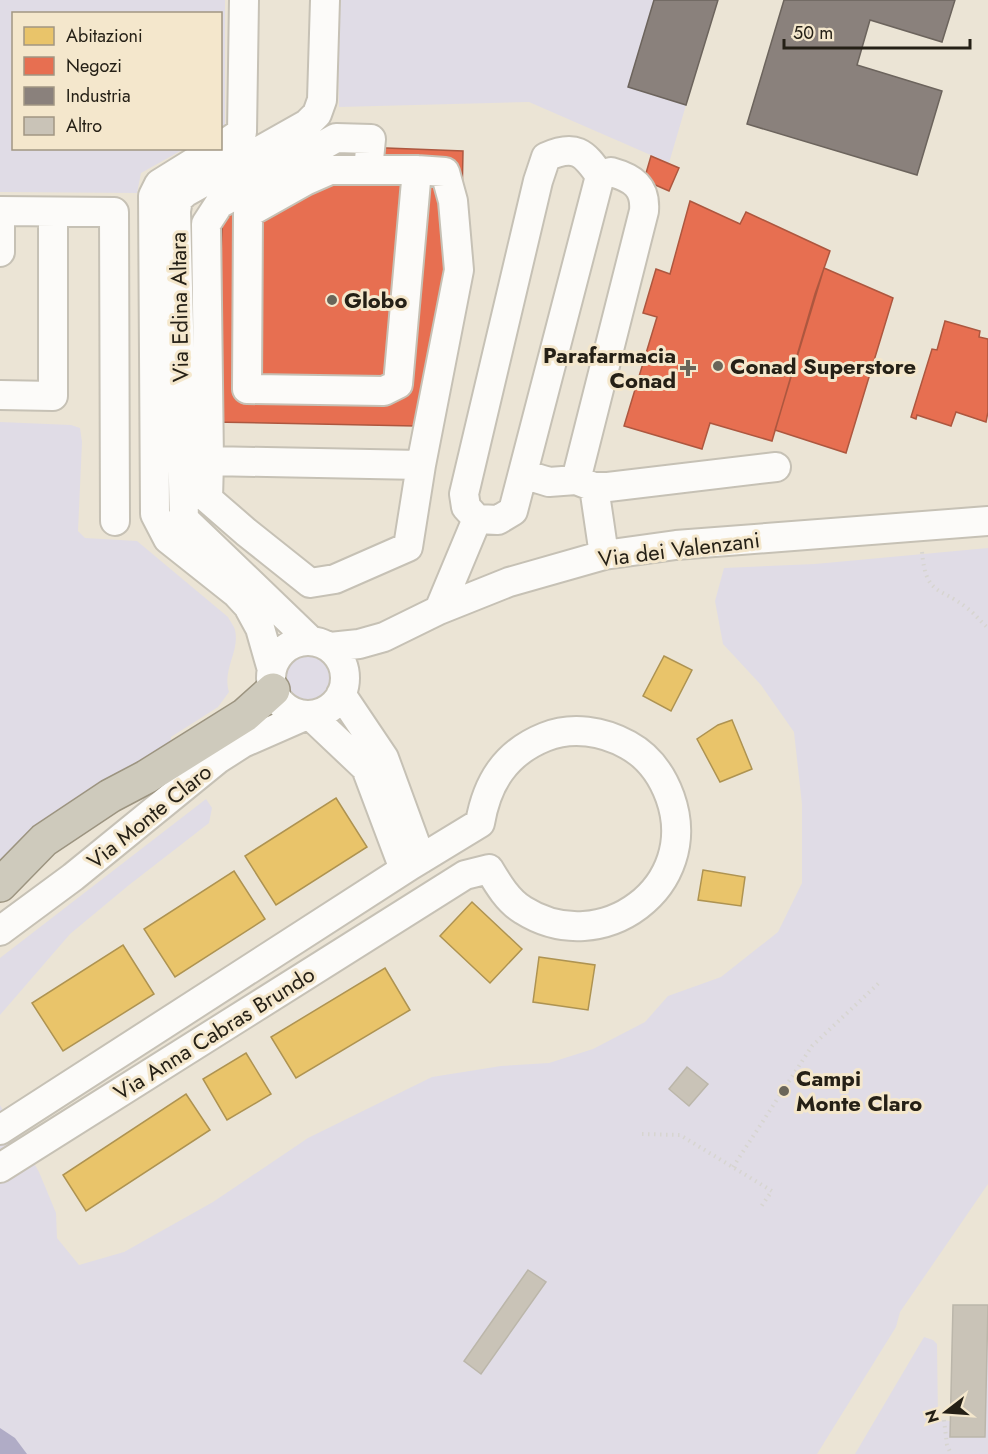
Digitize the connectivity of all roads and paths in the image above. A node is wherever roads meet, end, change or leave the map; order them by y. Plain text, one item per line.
1 (244, 0) edge
2 (325, 0) edge
3 (222, 146) edge
4 (216, 150) edge
5 (369, 159) junction
6 (417, 170) junction
7 (600, 176) junction
8 (152, 210) junction
9 (53, 212) junction
10 (114, 212) junction
11 (0, 252) edge
12 (0, 395) edge
13 (115, 418) junction
14 (168, 418) junction
15 (209, 461) junction
16 (421, 465) junction
17 (776, 467) dead end
18 (523, 474) junction
19 (585, 483) junction
20 (477, 519) junction
21 (115, 521) dead end
22 (988, 521) edge
23 (246, 532) junction
24 (922, 548) dead end
25 (604, 555) junction
26 (227, 561) junction
27 (439, 610) junction
28 (988, 628) edge
29 (384, 637) junction
30 (320, 644) junction
31 (272, 680) junction
32 (343, 691) junction
33 (308, 715) junction
34 (412, 864) junction
35 (0, 885) edge
36 (428, 899) junction
37 (0, 931) edge
38 (880, 982) dead end
39 (0, 1130) edge
40 (642, 1134) dead end
41 (733, 1167) junction
42 (0, 1168) edge
43 (760, 1208) dead end
44 (944, 1420) dead end
45 (951, 1454) edge

1 - 3 street, Via Edina Altara
2 - 14 street, Via Edina Altara
4 - 8 street, Via Edina Altara
5 - 6 street
5 - 6 street
5 - 15 street
6 - 16 street
7 - 18 street
7 - 19 street
7 - 20 street
8 - 10 street
8 - 14 street, Via Edina Altara
9 - 10 street
9 - 11 street
9 - 12 street
10 - 13 street
13 - 14 street
13 - 21 street
14 - 26 street, Via Edina Altara
14 - 31 street, Via Edina Altara
15 - 16 street
15 - 23 street
16 - 23 street
17 - 19 street
18 - 19 street
18 - 20 street
19 - 25 street
20 - 27 street
22 - 25 street, Via dei Valenzani
23 - 26 street
24 - 28 path
25 - 27 street, Via dei Valenzani
26 - 30 street, Via Edina Altara
27 - 29 street, Via dei Valenzani
29 - 30 street, Via dei Valenzani
29 - 32 street, Via dei Valenzani
30 - 31 street, Via dei Valenzani
30 - 32 street
31 - 33 street
31 - 35 highway
32 - 33 street, Via dei Valenzani
32 - 34 street
33 - 34 street
33 - 37 street, Via Monte Claro
34 - 36 street
34 - 36 street, Via Anna Cabras Brundo
34 - 39 street, Via Anna Cabras Brundo
36 - 42 street, Via Anna Cabras Brundo
38 - 41 path
40 - 41 path
41 - 43 path
44 - 45 path

